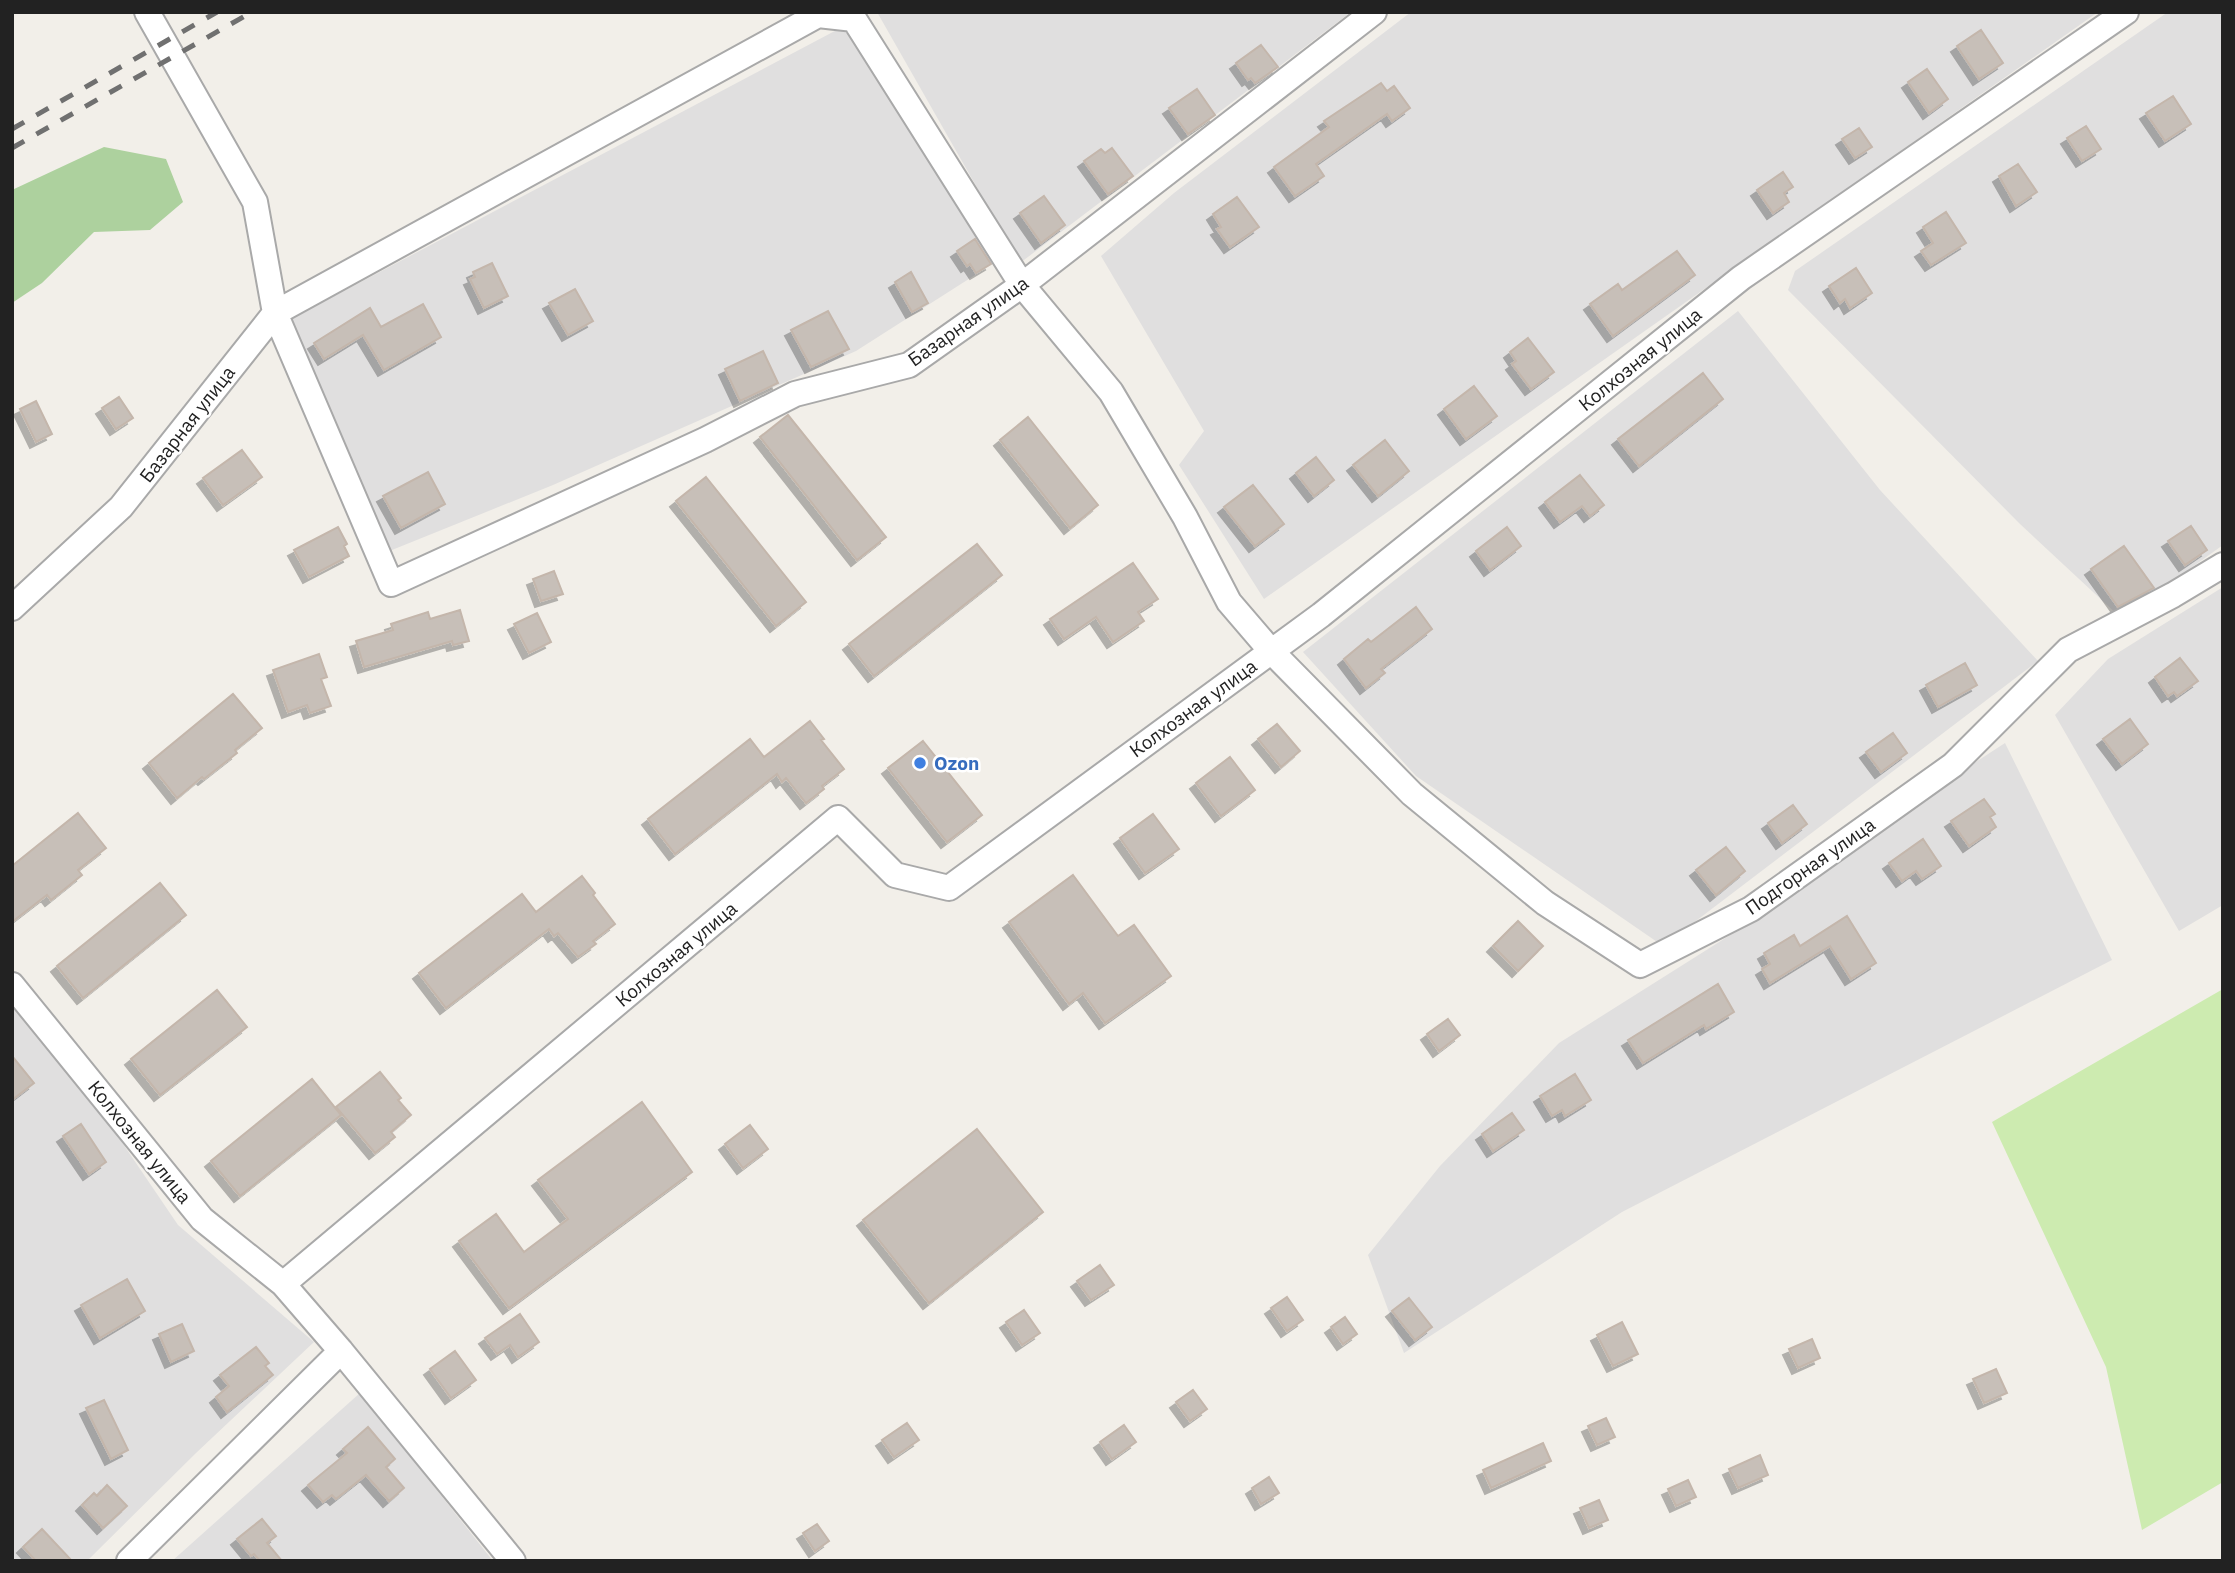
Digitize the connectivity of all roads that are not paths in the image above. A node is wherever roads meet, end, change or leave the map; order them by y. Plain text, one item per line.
1 (147, 12) edge
2 (1374, 12) edge
3 (2126, 12) edge
4 (1022, 285) junction
5 (275, 313) junction
6 (2223, 565) edge
7 (12, 608) edge
8 (1271, 651) junction
9 (12, 985) edge
10 (282, 1284) junction
11 (341, 1351) junction
12 (129, 1561) edge
13 (513, 1561) edge

1 - 5 street
2 - 4 street, Базарная улица
3 - 8 street, Колхозная улица
4 - 5 street
4 - 5 street, Базарная улица
4 - 8 street
5 - 7 street, Базарная улица
6 - 8 street, Подгорная улица
8 - 10 street, Колхозная улица
9 - 10 street, Колхозная улица
10 - 11 street, Колхозная улица
11 - 12 street
11 - 13 street, Колхозная улица

